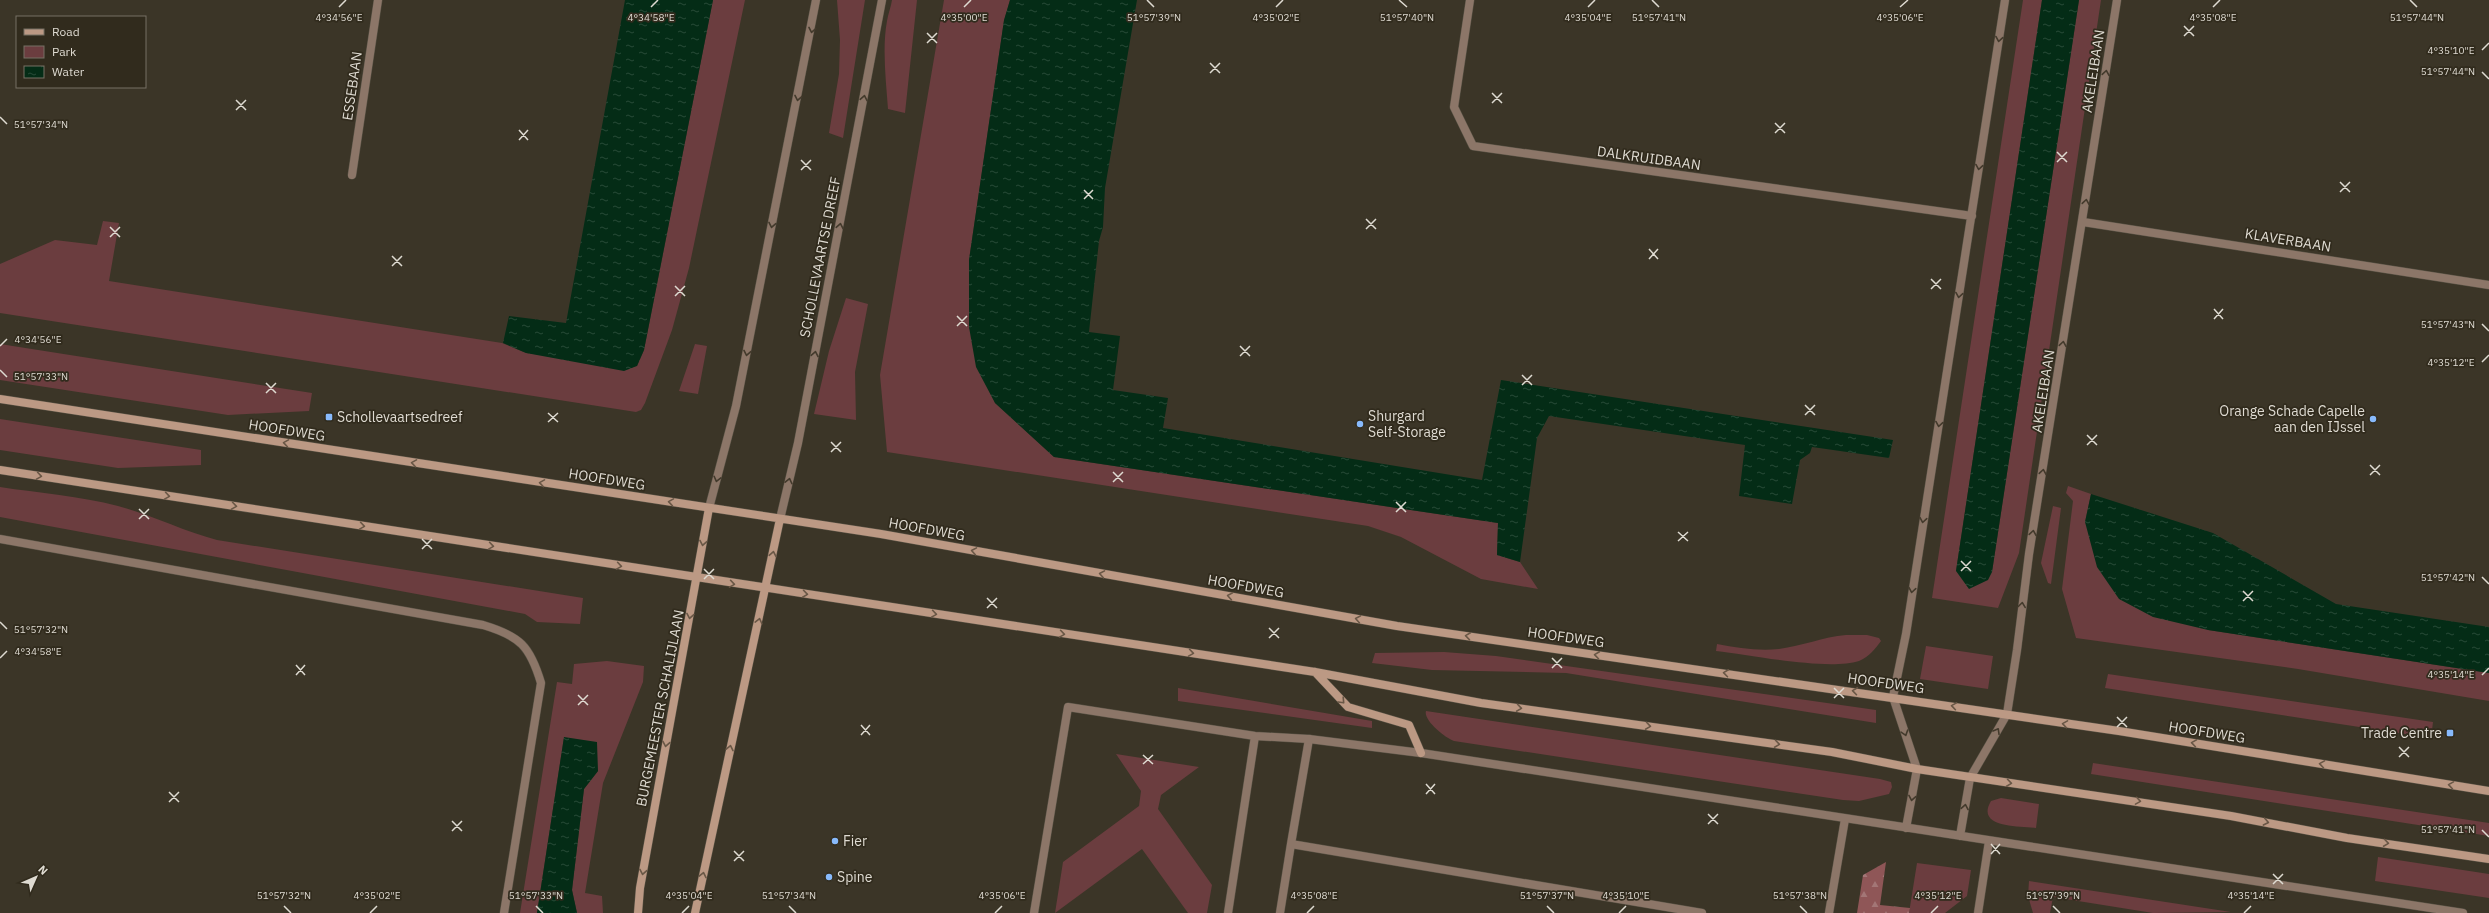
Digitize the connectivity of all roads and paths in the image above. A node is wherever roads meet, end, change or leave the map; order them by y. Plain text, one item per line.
1 (378, 0) edge
2 (816, 0) edge
3 (882, 0) edge
4 (1470, 0) edge
5 (2005, 0) edge
6 (2117, 0) edge
7 (352, 175) dead end
8 (1972, 216) junction
9 (2083, 222) junction
10 (2489, 285) edge
11 (0, 399) edge
12 (0, 470) edge
13 (710, 508) junction
14 (780, 519) junction
15 (0, 539) edge
16 (697, 578) junction
17 (766, 589) junction
18 (1315, 672) junction
19 (1893, 697) junction
20 (2007, 714) junction
21 (1255, 736) junction
22 (1308, 739) junction
23 (1421, 753) junction
24 (1917, 769) junction
25 (1970, 778) junction
26 (2489, 791) edge
27 (1845, 819) junction
28 (1906, 828) junction
29 (1960, 836) junction
30 (1989, 841) junction
31 (1291, 844) junction
32 (2489, 859) edge
33 (504, 913) edge
34 (638, 913) edge
35 (695, 913) edge
36 (1034, 913) edge
37 (1228, 913) edge
38 (1280, 913) edge
39 (1702, 913) edge
40 (1829, 913) edge
41 (1978, 913) edge
42 (2463, 913) edge

1 - 7 street, ESSEBAAN
2 -> 13 street
14 -> 3 street, SCHOLLEVAARTSE DREEF
4 - 8 street, DALKRUIDBAAN
5 -> 8 street
9 -> 6 street, AKELEIBAAN
8 -> 19 street
9 - 10 street, KLAVERBAAN
20 -> 9 street, AKELEIBAAN
13 -> 11 main road, HOOFDWEG
12 -> 16 main road
13 - 14 main road, HOOFDWEG
13 -> 16 main road, BURGEMEESTER SCHALIJLAAN
17 -> 14 main road
19 -> 14 main road, HOOFDWEG
15 - 33 street
16 -> 17 main road
16 -> 34 main road, BURGEMEESTER SCHALIJLAAN
17 -> 18 main road
35 -> 17 main road
18 -> 23 main road
18 -> 24 main road
20 -> 19 main road, HOOFDWEG
19 -> 24 street
25 -> 20 street, AKELEIBAAN
26 -> 20 main road, HOOFDWEG
21 - 22 street
21 - 36 street
21 - 37 street
22 - 23 street
22 - 31 street
23 - 27 street
24 - 25 main road
24 -> 28 street
29 -> 25 street
25 -> 32 main road
27 - 28 street
27 - 40 street
28 - 29 street
29 - 30 street
30 - 41 street
30 - 42 street
31 - 38 street
31 - 39 street

